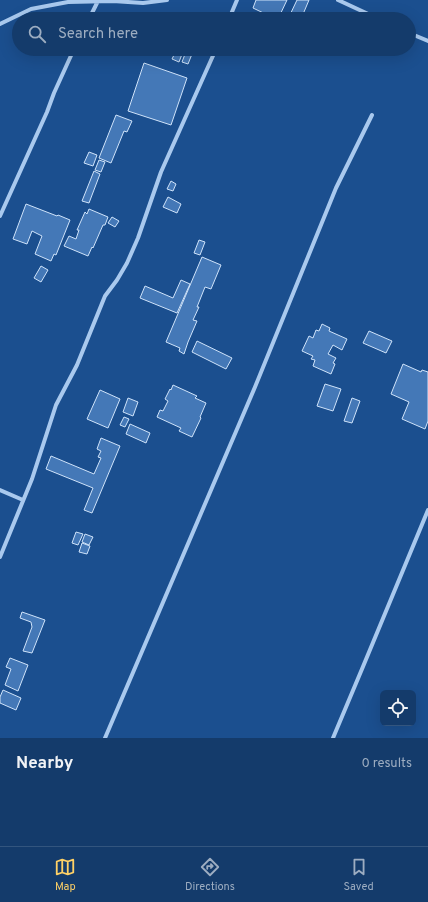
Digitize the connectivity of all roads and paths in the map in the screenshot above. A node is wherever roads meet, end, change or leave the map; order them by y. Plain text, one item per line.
1 (167, 0) edge
2 (237, 0) edge
3 (338, 0) edge
4 (98, 1) edge
5 (25, 12) edge
6 (92, 12) edge
7 (232, 12) edge
8 (364, 12) edge
9 (12, 18) edge
10 (0, 24) edge
11 (416, 36) edge
12 (428, 41) edge
13 (71, 56) edge
14 (213, 56) edge
15 (372, 115) dead end
16 (0, 216) edge
17 (0, 490) edge
18 (23, 500) junction
19 (428, 510) edge
20 (0, 557) edge
21 (105, 738) edge
22 (333, 738) edge

1 - 4 street
2 - 7 street
3 - 8 street
4 - 5 street
4 - 6 street
9 - 10 street
11 - 12 street
13 - 16 street
14 - 18 street
15 - 21 street
17 - 18 street
18 - 20 street
19 - 22 street

